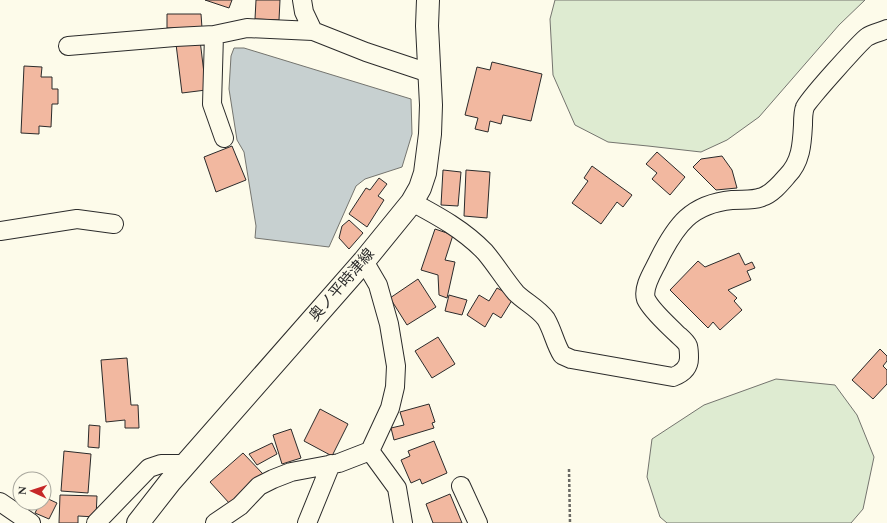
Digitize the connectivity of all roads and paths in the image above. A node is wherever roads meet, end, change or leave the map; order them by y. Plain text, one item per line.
1 (302, 0) edge
2 (428, 0) edge
3 (887, 29) edge
4 (313, 31) junction
5 (214, 36) junction
6 (68, 46) dead end
7 (429, 73) junction
8 (224, 138) dead end
9 (412, 202) junction
10 (114, 224) dead end
11 (0, 231) edge
12 (364, 261) junction
13 (370, 451) junction
14 (186, 464) junction
15 (331, 464) junction
16 (569, 469) dead end
17 (461, 486) dead end
18 (0, 502) edge
19 (31, 523) edge
20 (96, 523) edge
21 (138, 523) edge
22 (214, 523) edge
23 (307, 523) edge
24 (403, 523) edge
25 (478, 523) edge
26 (570, 523) edge

1 - 4 street
2 - 7 main road, 奥ノ平時津線
3 - 9 street
4 - 5 street
4 - 7 street
5 - 6 street
5 - 8 street
7 - 9 main road, 奥ノ平時津線
9 - 12 main road, 奥ノ平時津線
10 - 11 street
12 - 13 street
12 - 14 main road, 奥ノ平時津線
13 - 15 street
13 - 24 street
14 - 20 street
14 - 21 main road, 奥ノ平時津線
15 - 22 street
15 - 23 street
16 - 26 path
17 - 25 street
18 - 19 street

